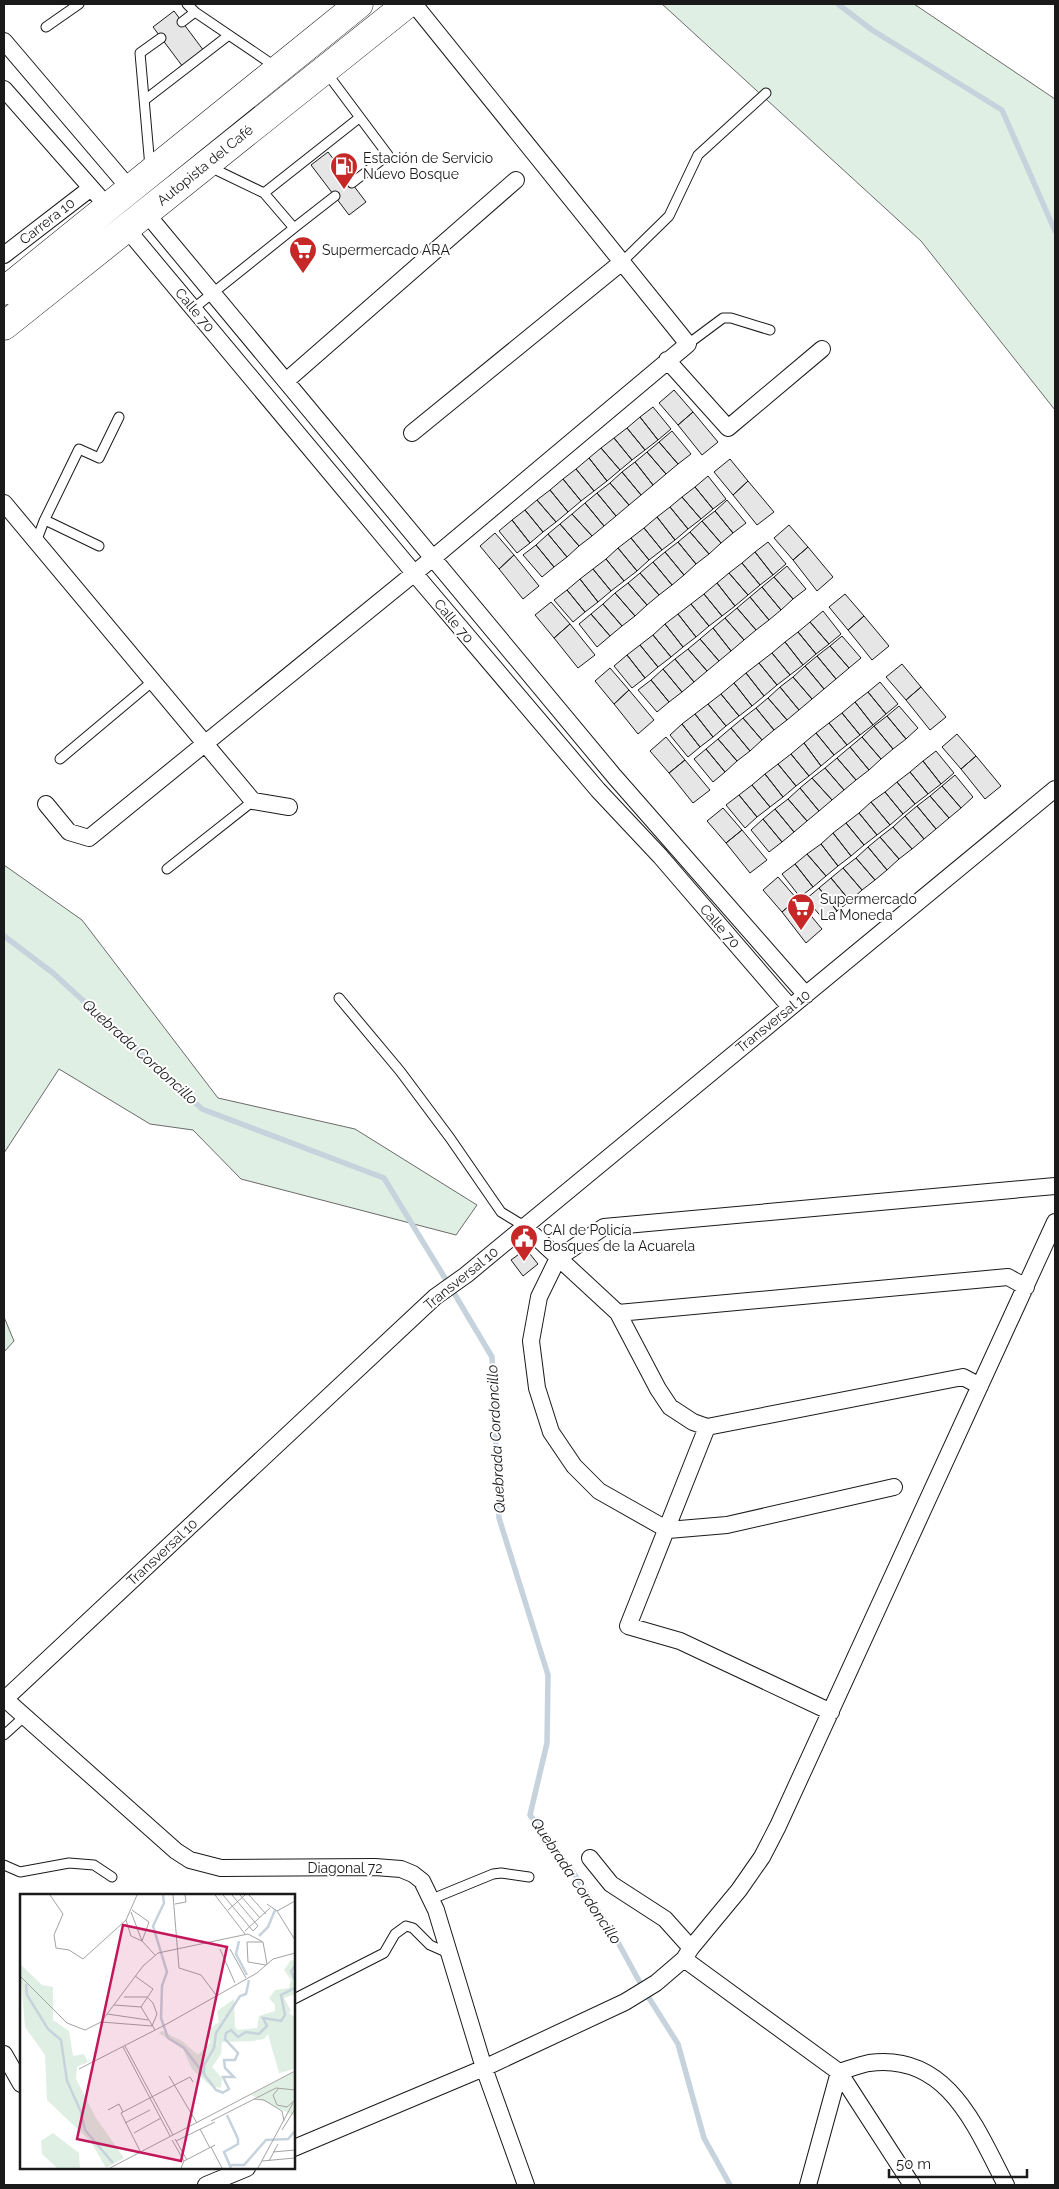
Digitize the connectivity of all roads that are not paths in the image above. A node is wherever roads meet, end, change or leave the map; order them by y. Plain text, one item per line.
1 (79, 4) edge
2 (187, 4) edge
3 (359, 4) edge
4 (407, 4) edge
5 (414, 4) edge
6 (196, 8) edge
7 (182, 22) dead end
8 (46, 27) dead end
9 (229, 35) junction
10 (160, 38) dead end
11 (4, 41) edge
12 (278, 69) junction
13 (324, 70) junction
14 (4, 90) edge
15 (766, 93) dead end
16 (146, 99) junction
17 (360, 118) junction
18 (206, 165) junction
19 (150, 172) junction
20 (516, 180) dead end
21 (352, 183) dead end
22 (130, 189) junction
23 (264, 193) junction
24 (335, 196) dead end
25 (99, 197) junction
26 (136, 220) junction
27 (294, 228) junction
28 (4, 255) edge
29 (622, 262) junction
30 (4, 291) edge
31 (213, 294) junction
32 (194, 308) junction
33 (4, 326) edge
34 (770, 330) dead end
35 (688, 344) junction
36 (822, 349) dead end
37 (667, 360) junction
38 (286, 381) junction
39 (119, 417) dead end
40 (412, 433) dead end
41 (4, 503) edge
42 (45, 520) junction
43 (36, 542) junction
44 (99, 546) dead end
45 (432, 558) junction
46 (414, 574) junction
47 (153, 681) junction
48 (206, 744) junction
49 (60, 759) dead end
50 (1055, 789) edge
51 (253, 801) junction
52 (46, 804) dead end
53 (290, 807) dead end
54 (167, 869) dead end
55 (806, 995) junction
56 (339, 998) dead end
57 (790, 1007) junction
58 (1055, 1186) edge
59 (1055, 1222) edge
60 (524, 1226) junction
61 (558, 1258) junction
62 (1026, 1287) junction
63 (618, 1313) junction
64 (980, 1386) junction
65 (707, 1426) junction
66 (894, 1487) dead end
67 (668, 1530) junction
68 (4, 1699) edge
69 (831, 1712) junction
70 (25, 1716) junction
71 (4, 1735) edge
72 (590, 1858) dead end
73 (4, 1865) edge
74 (529, 1876) dead end
75 (112, 1877) dead end
76 (432, 1899) junction
77 (448, 1953) junction
78 (688, 1953) junction
79 (295, 1998) edge
80 (4, 2054) edge
81 (484, 2068) junction
82 (839, 2072) junction
83 (20, 2082) edge
84 (295, 2148) edge
85 (245, 2169) edge
86 (206, 2185) edge
87 (526, 2185) edge
88 (808, 2185) edge
89 (912, 2185) edge
90 (1006, 2185) edge

1 - 8 lane
2 - 6 lane
3 - 12 highway, Autopista del Café
4 - 13 highway, Autopista del Café
5 - 29 street
6 - 7 lane
6 - 9 lane
9 - 12 lane
9 - 16 lane
10 - 16 lane
11 - 22 street
12 - 19 highway, Autopista del Café
13 - 17 lane
13 - 18 highway, Autopista del Café
14 - 25 street
15 - 29 lane
16 - 19 lane
17 - 21 lane
17 - 23 lane
18 - 23 lane
18 - 26 highway, Autopista del Café
19 - 22 highway, Autopista del Café
20 - 38 street
22 - 25 highway, Autopista del Café
23 - 27 lane
24 - 27 lane
25 - 28 street, Carrera 10
25 - 30 highway, Autopista del Café
26 - 31 street, Calle 70
26 - 32 street, Calle 70
26 - 33 highway, Autopista del Café
27 - 31 lane
29 - 35 street
29 - 40 street
31 - 32 lane
31 - 38 street, Calle 70
32 - 46 street, Calle 70
34 - 35 lane
35 - 37 street
36 - 37 street
37 - 45 street
38 - 45 street, Calle 70
39 - 42 lane
41 - 43 street
42 - 43 lane
42 - 44 lane
43 - 47 street
45 - 46 street
45 - 55 street, Calle 70
46 - 48 street
46 - 57 street, Calle 70
47 - 48 street
47 - 49 lane
48 - 51 street
48 - 52 street
50 - 55 street, Transversal 10
51 - 53 street
51 - 54 lane
55 - 57 street, Transversal 10
56 - 60 lane
57 - 60 street, Transversal 10
58 - 61 street
59 - 62 street
60 - 61 street
60 - 68 street, Transversal 10
61 - 63 street
61 - 67 street
62 - 63 street
62 - 64 street
63 - 65 street
64 - 65 street
64 - 69 street
65 - 67 street
66 - 67 street
67 - 69 street
68 - 70 street, Diagonal 72
69 - 78 street
70 - 71 lane
70 - 76 street, Diagonal 72
72 - 78 street
73 - 75 lane
74 - 76 lane
76 - 77 street, Diagonal 72
77 - 79 lane
77 - 81 street, Diagonal 72
78 - 81 street
78 - 82 street
80 - 83 street
81 - 84 street
81 - 87 street, Diagonal 72
82 - 88 street
82 - 89 street
82 - 90 street
85 - 86 street

